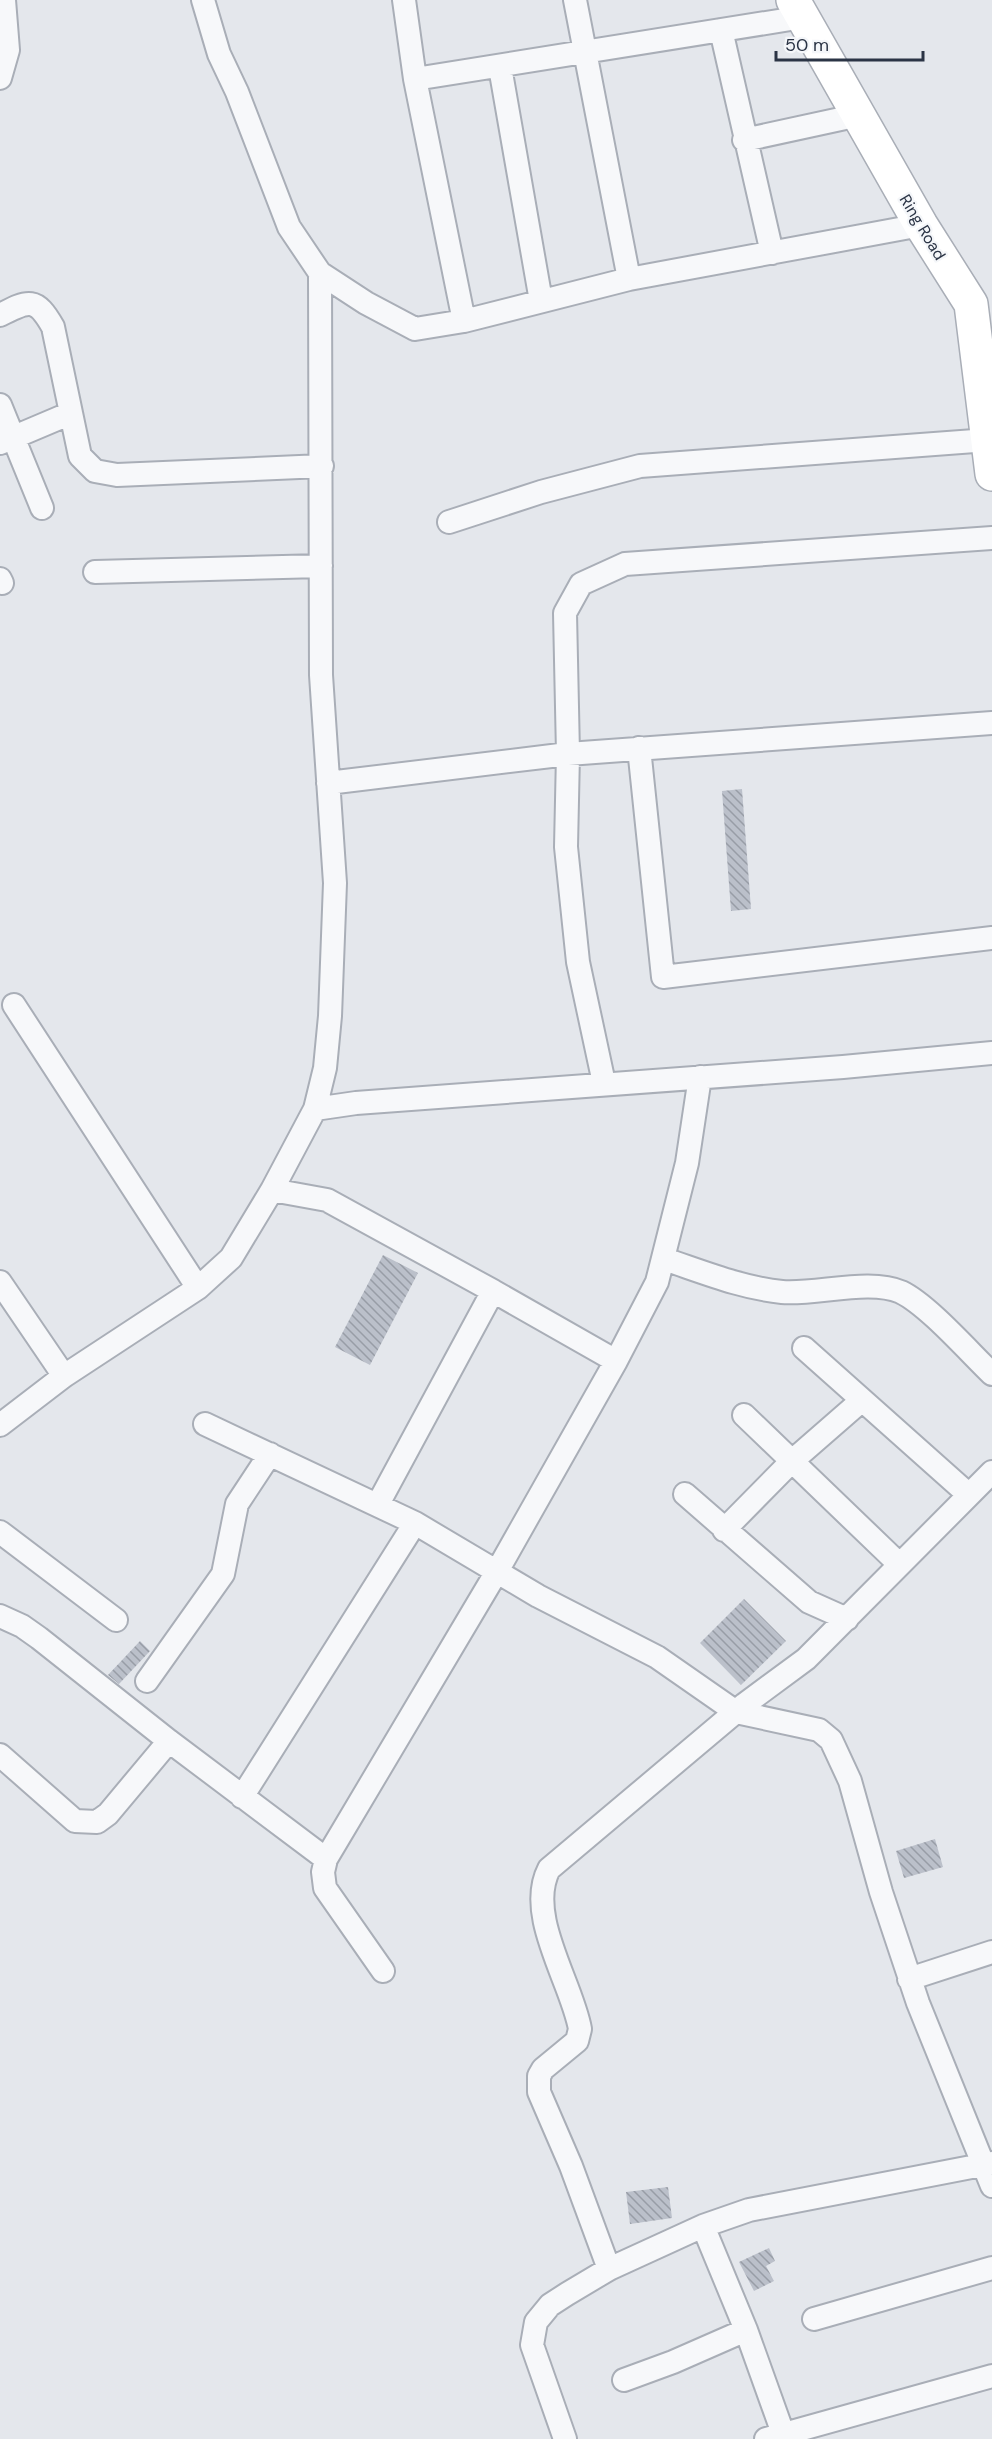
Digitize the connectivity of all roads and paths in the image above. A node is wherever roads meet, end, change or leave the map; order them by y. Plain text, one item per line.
1 (4, 0) edge
2 (202, 0) edge
3 (404, 0) edge
4 (575, 0) edge
5 (798, 9) edge
6 (721, 30) junction
7 (584, 54) junction
8 (500, 67) junction
9 (0, 78) edge
10 (415, 79) junction
11 (859, 115) junction
12 (744, 140) junction
13 (921, 225) junction
14 (772, 253) junction
15 (320, 273) junction
16 (629, 279) junction
17 (541, 301) junction
18 (0, 315) edge
19 (464, 321) junction
20 (0, 405) edge
21 (71, 414) junction
22 (8, 440) edge
23 (988, 440) junction
24 (322, 466) junction
25 (992, 474) edge
26 (42, 508) dead end
27 (449, 522) dead end
28 (992, 538) edge
29 (321, 566) junction
30 (95, 572) dead end
31 (992, 723) edge
32 (639, 748) junction
33 (568, 754) junction
34 (328, 783) junction
35 (992, 938) edge
36 (14, 1005) dead end
37 (992, 1053) edge
38 (700, 1077) junction
39 (603, 1083) junction
40 (315, 1109) junction
41 (272, 1190) junction
42 (664, 1259) junction
43 (0, 1282) edge
44 (198, 1288) junction
45 (493, 1291) junction
46 (804, 1348) dead end
47 (616, 1361) junction
48 (992, 1374) edge
49 (64, 1376) junction
50 (861, 1401) junction
51 (744, 1415) dead end
52 (205, 1424) dead end
53 (0, 1425) edge
54 (270, 1454) junction
55 (791, 1462) junction
56 (992, 1472) edge
57 (685, 1494) dead end
58 (969, 1495) junction
59 (378, 1504) junction
60 (415, 1523) junction
61 (724, 1530) junction
62 (0, 1532) edge
63 (899, 1564) junction
64 (496, 1573) junction
65 (0, 1616) edge
66 (847, 1619) junction
67 (116, 1620) dead end
68 (147, 1681) dead end
69 (736, 1712) junction
70 (169, 1741) junction
71 (0, 1755) edge
72 (242, 1797) junction
73 (326, 1859) junction
74 (992, 1952) edge
75 (383, 1971) dead end
76 (909, 1979) junction
77 (988, 2163) edge
78 (992, 2186) edge
79 (704, 2226) junction
80 (992, 2268) edge
81 (609, 2269) junction
82 (814, 2319) dead end
83 (746, 2330) junction
84 (992, 2376) edge
85 (624, 2380) dead end
86 (778, 2437) edge
87 (565, 2439) edge

1 - 9 street
2 - 15 street
3 - 10 street
4 - 7 street
5 - 6 street
5 - 11 main road, Ring Road
6 - 7 street
6 - 12 street
7 - 8 street
7 - 16 street
8 - 10 street
8 - 17 street
10 - 19 street
11 - 12 street
11 - 13 main road, Ring Road
12 - 14 street
13 - 14 street
13 - 23 main road, Ring Road
14 - 16 street
15 - 19 street
15 - 24 street
16 - 17 street
17 - 19 street
18 - 21 street
20 - 22 street
21 - 22 street
21 - 24 street
22 - 26 street
23 - 25 main road, Ring Road
23 - 27 street
24 - 29 street
28 - 33 street
29 - 30 street
29 - 34 street
31 - 32 street
32 - 33 street
32 - 35 street
33 - 34 street
33 - 39 street
34 - 40 street
36 - 44 street
37 - 38 street
38 - 39 street
38 - 42 street
39 - 40 street
40 - 41 street
41 - 44 street
41 - 45 street
42 - 47 street
42 - 48 street
43 - 49 street
44 - 49 street
45 - 47 street
45 - 59 street
46 - 50 street
47 - 64 street
49 - 53 street
50 - 55 street
50 - 58 street
51 - 55 street
52 - 54 street
54 - 59 street
54 - 68 street
55 - 61 street
55 - 63 street
56 - 58 street
57 - 61 street
58 - 63 street
59 - 60 street
60 - 64 street
60 - 72 street
61 - 66 street
62 - 67 street
63 - 66 street
64 - 69 street
64 - 73 street
65 - 70 street
66 - 69 street
69 - 76 street
69 - 81 street
70 - 71 street
70 - 72 street
72 - 73 street
73 - 75 street
74 - 76 street
76 - 77 street
77 - 78 street
77 - 79 street
79 - 81 street
79 - 83 street
80 - 82 street
81 - 87 street
83 - 85 street
83 - 86 street
84 - 86 street

